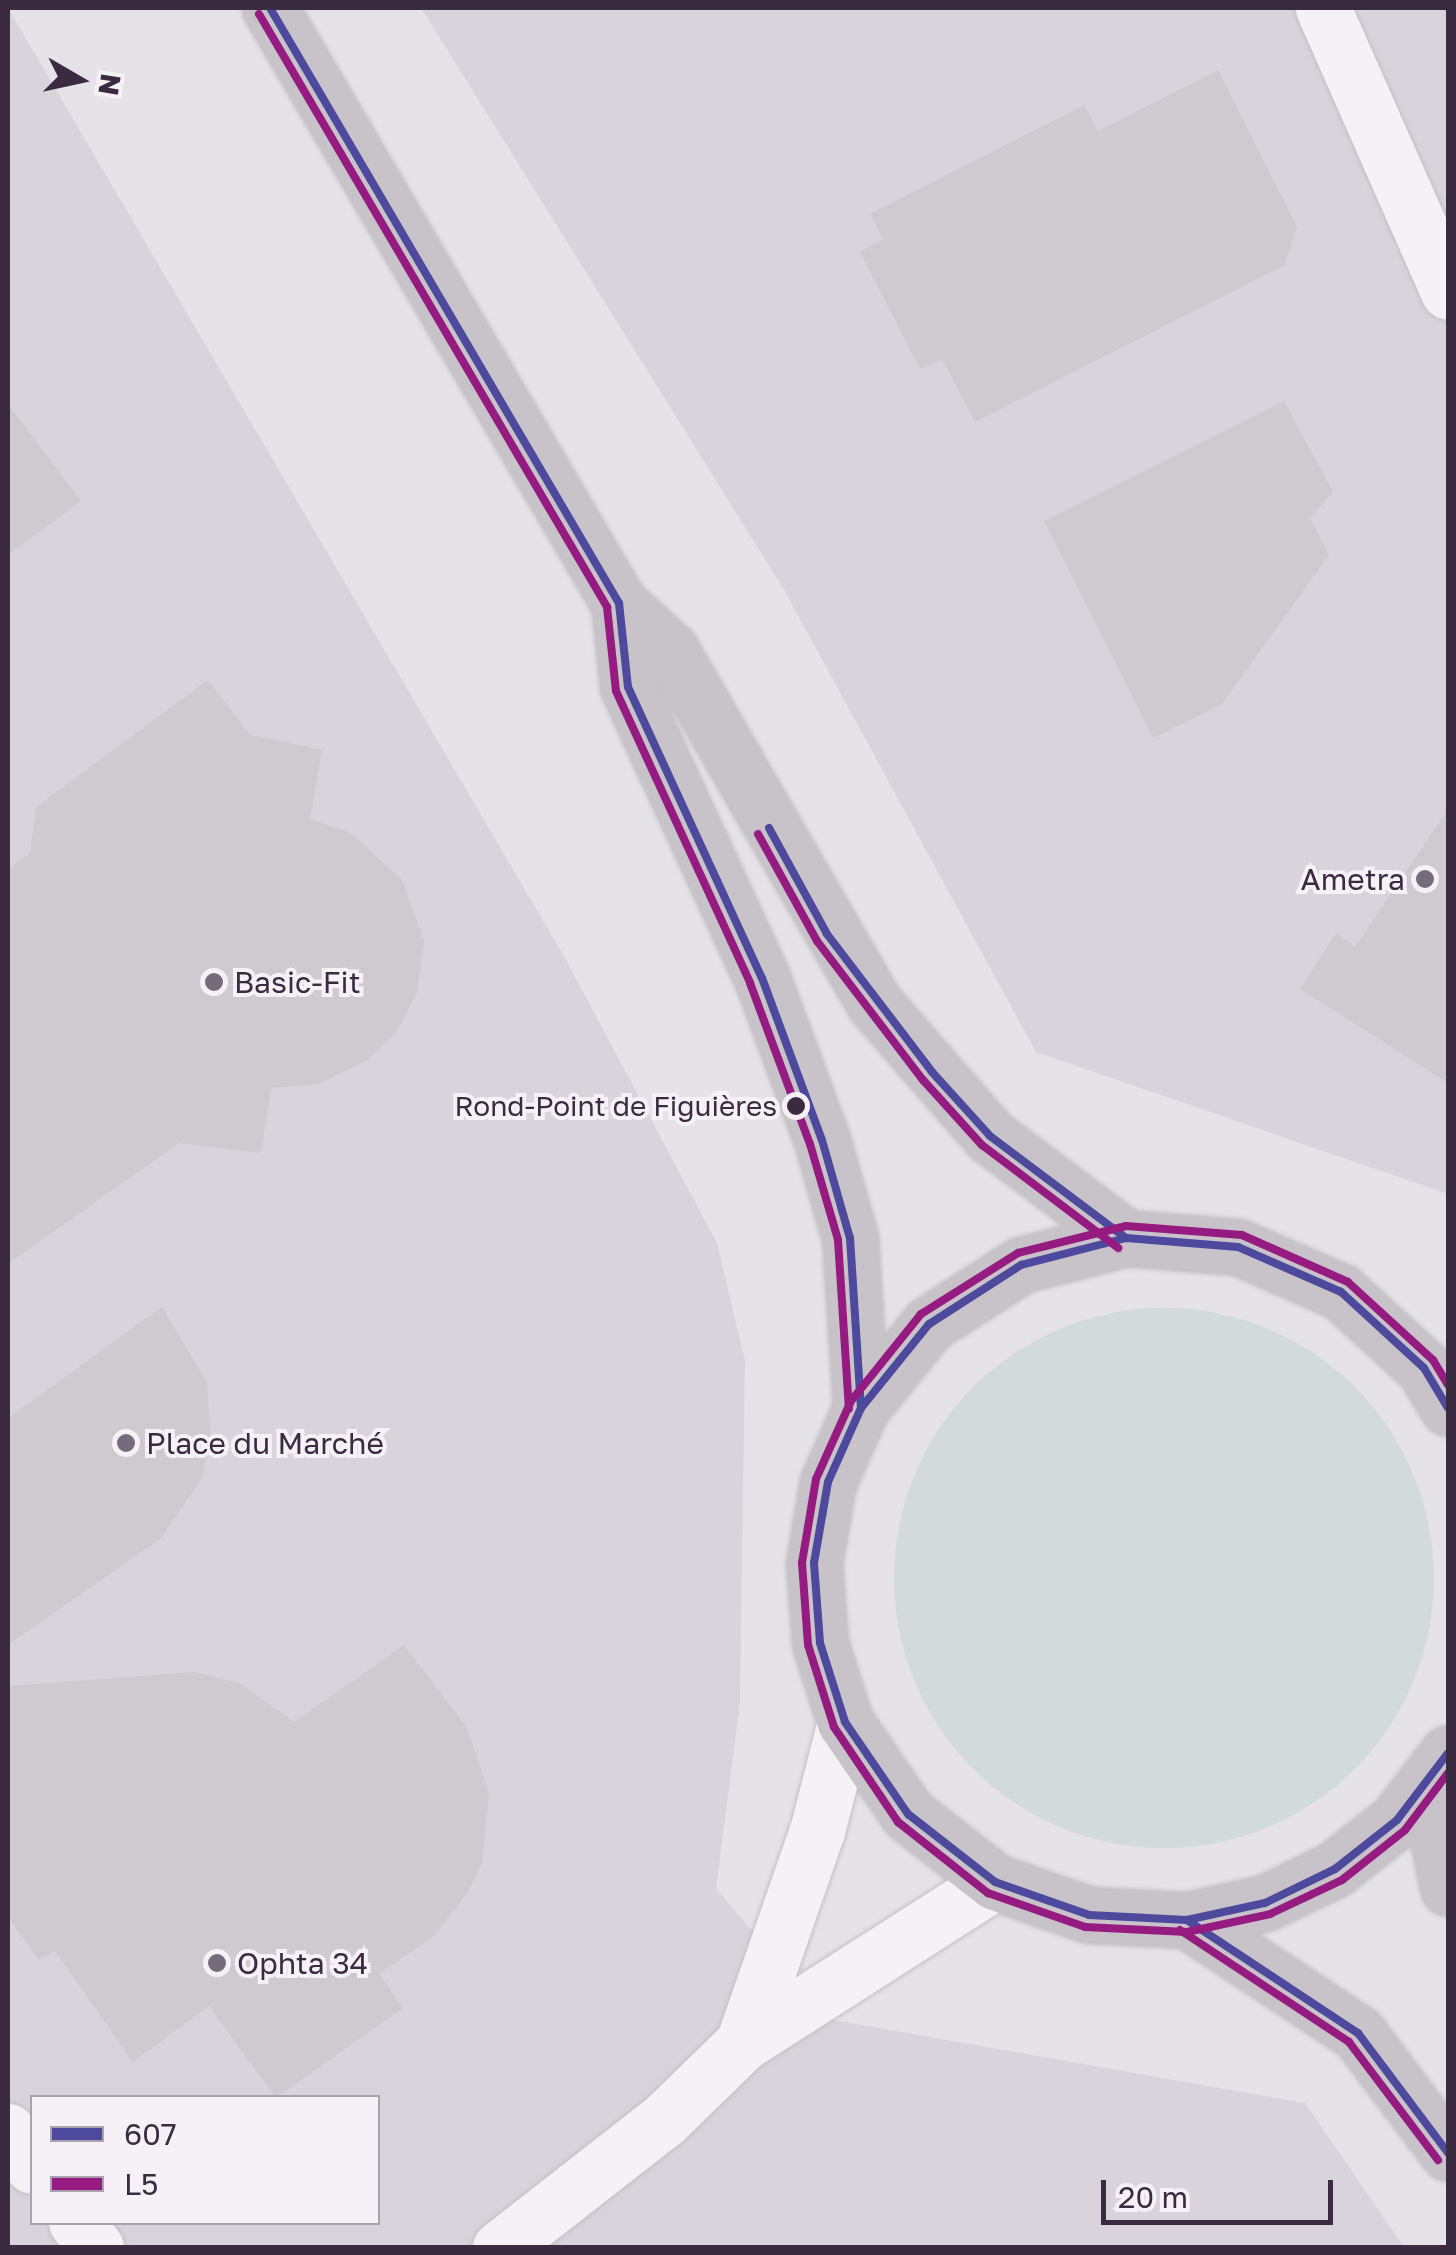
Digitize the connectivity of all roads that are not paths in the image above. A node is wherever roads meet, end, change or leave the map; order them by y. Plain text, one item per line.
1 (270, 8) edge
2 (1323, 8) edge
3 (1448, 292) edge
4 (618, 603) junction
5 (1126, 1238) junction
6 (861, 1408) junction
7 (1448, 1408) edge
8 (845, 1722) junction
9 (1447, 1756) edge
10 (995, 1882) junction
11 (1448, 1888) edge
12 (1188, 1920) junction
13 (743, 2044) junction
14 (8, 2131) edge
15 (1448, 2153) edge
16 (30, 2163) edge
17 (78, 2225) edge
18 (96, 2248) edge
19 (500, 2248) edge

1 - 4 main road
2 - 3 street
4 - 5 main road
4 - 6 main road
5 - 6 main road
5 - 7 main road
6 - 8 main road
8 - 10 main road
8 - 13 street
9 - 11 main road
9 - 12 main road
10 - 12 main road
10 - 13 street
12 - 15 main road
13 - 19 street
14 - 16 street
17 - 18 street

